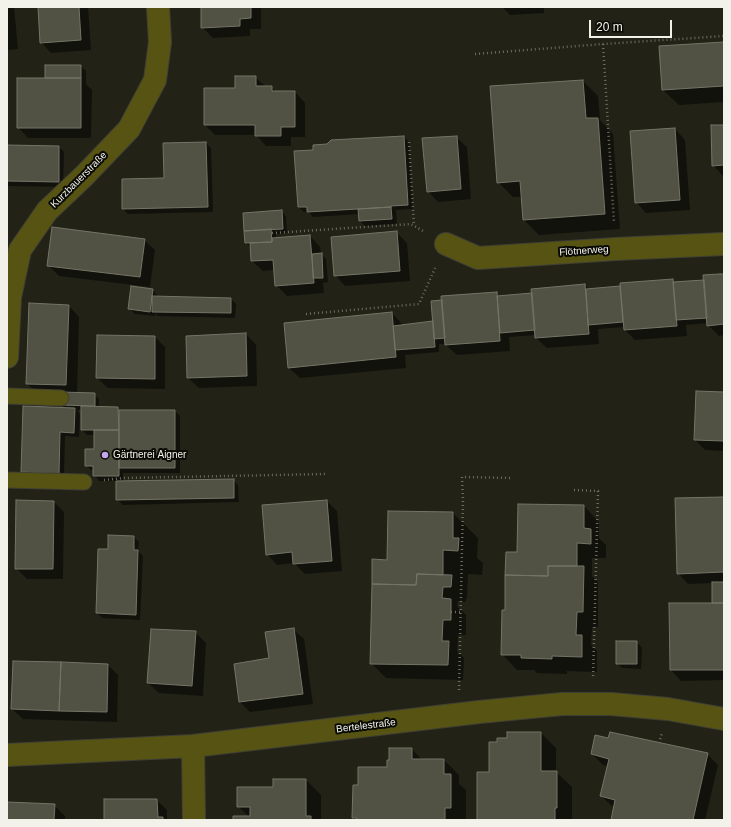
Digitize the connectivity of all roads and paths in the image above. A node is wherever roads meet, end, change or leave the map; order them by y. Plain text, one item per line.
1 (158, 7) edge
2 (724, 36) edge
3 (603, 44) junction
4 (475, 54) dead end
5 (409, 142) dead end
6 (414, 226) junction
7 (272, 233) dead end
8 (446, 244) junction
9 (724, 244) edge
10 (616, 249) junction
11 (306, 314) dead end
12 (7, 357) edge
13 (7, 396) edge
14 (61, 398) dead end
15 (328, 474) dead end
16 (513, 478) dead end
17 (7, 480) edge
18 (84, 482) joint
19 (574, 490) dead end
20 (462, 543) junction
21 (458, 545) dead end
22 (451, 612) dead end
23 (461, 612) junction
24 (592, 704) junction
25 (459, 714) junction
26 (724, 719) edge
27 (193, 746) junction
28 (7, 755) edge
29 (194, 820) edge

1 - 12 street, Kurzbauerstraße
2 - 3 path
3 - 4 path
3 - 10 path
5 - 6 path
6 - 7 path
6 - 8 path
8 - 10 street, Flötnerweg
8 - 11 path
9 - 10 street, Flötnerweg
13 - 14 lane
15 - 18 path
16 - 20 path
17 - 18 lane
19 - 24 path
20 - 21 path
20 - 23 path
22 - 23 path
23 - 25 path
24 - 25 street, Bertelestraße
24 - 26 street, Bertelestraße
25 - 27 street, Bertelestraße
27 - 28 street, Bertelestraße
27 - 29 street

